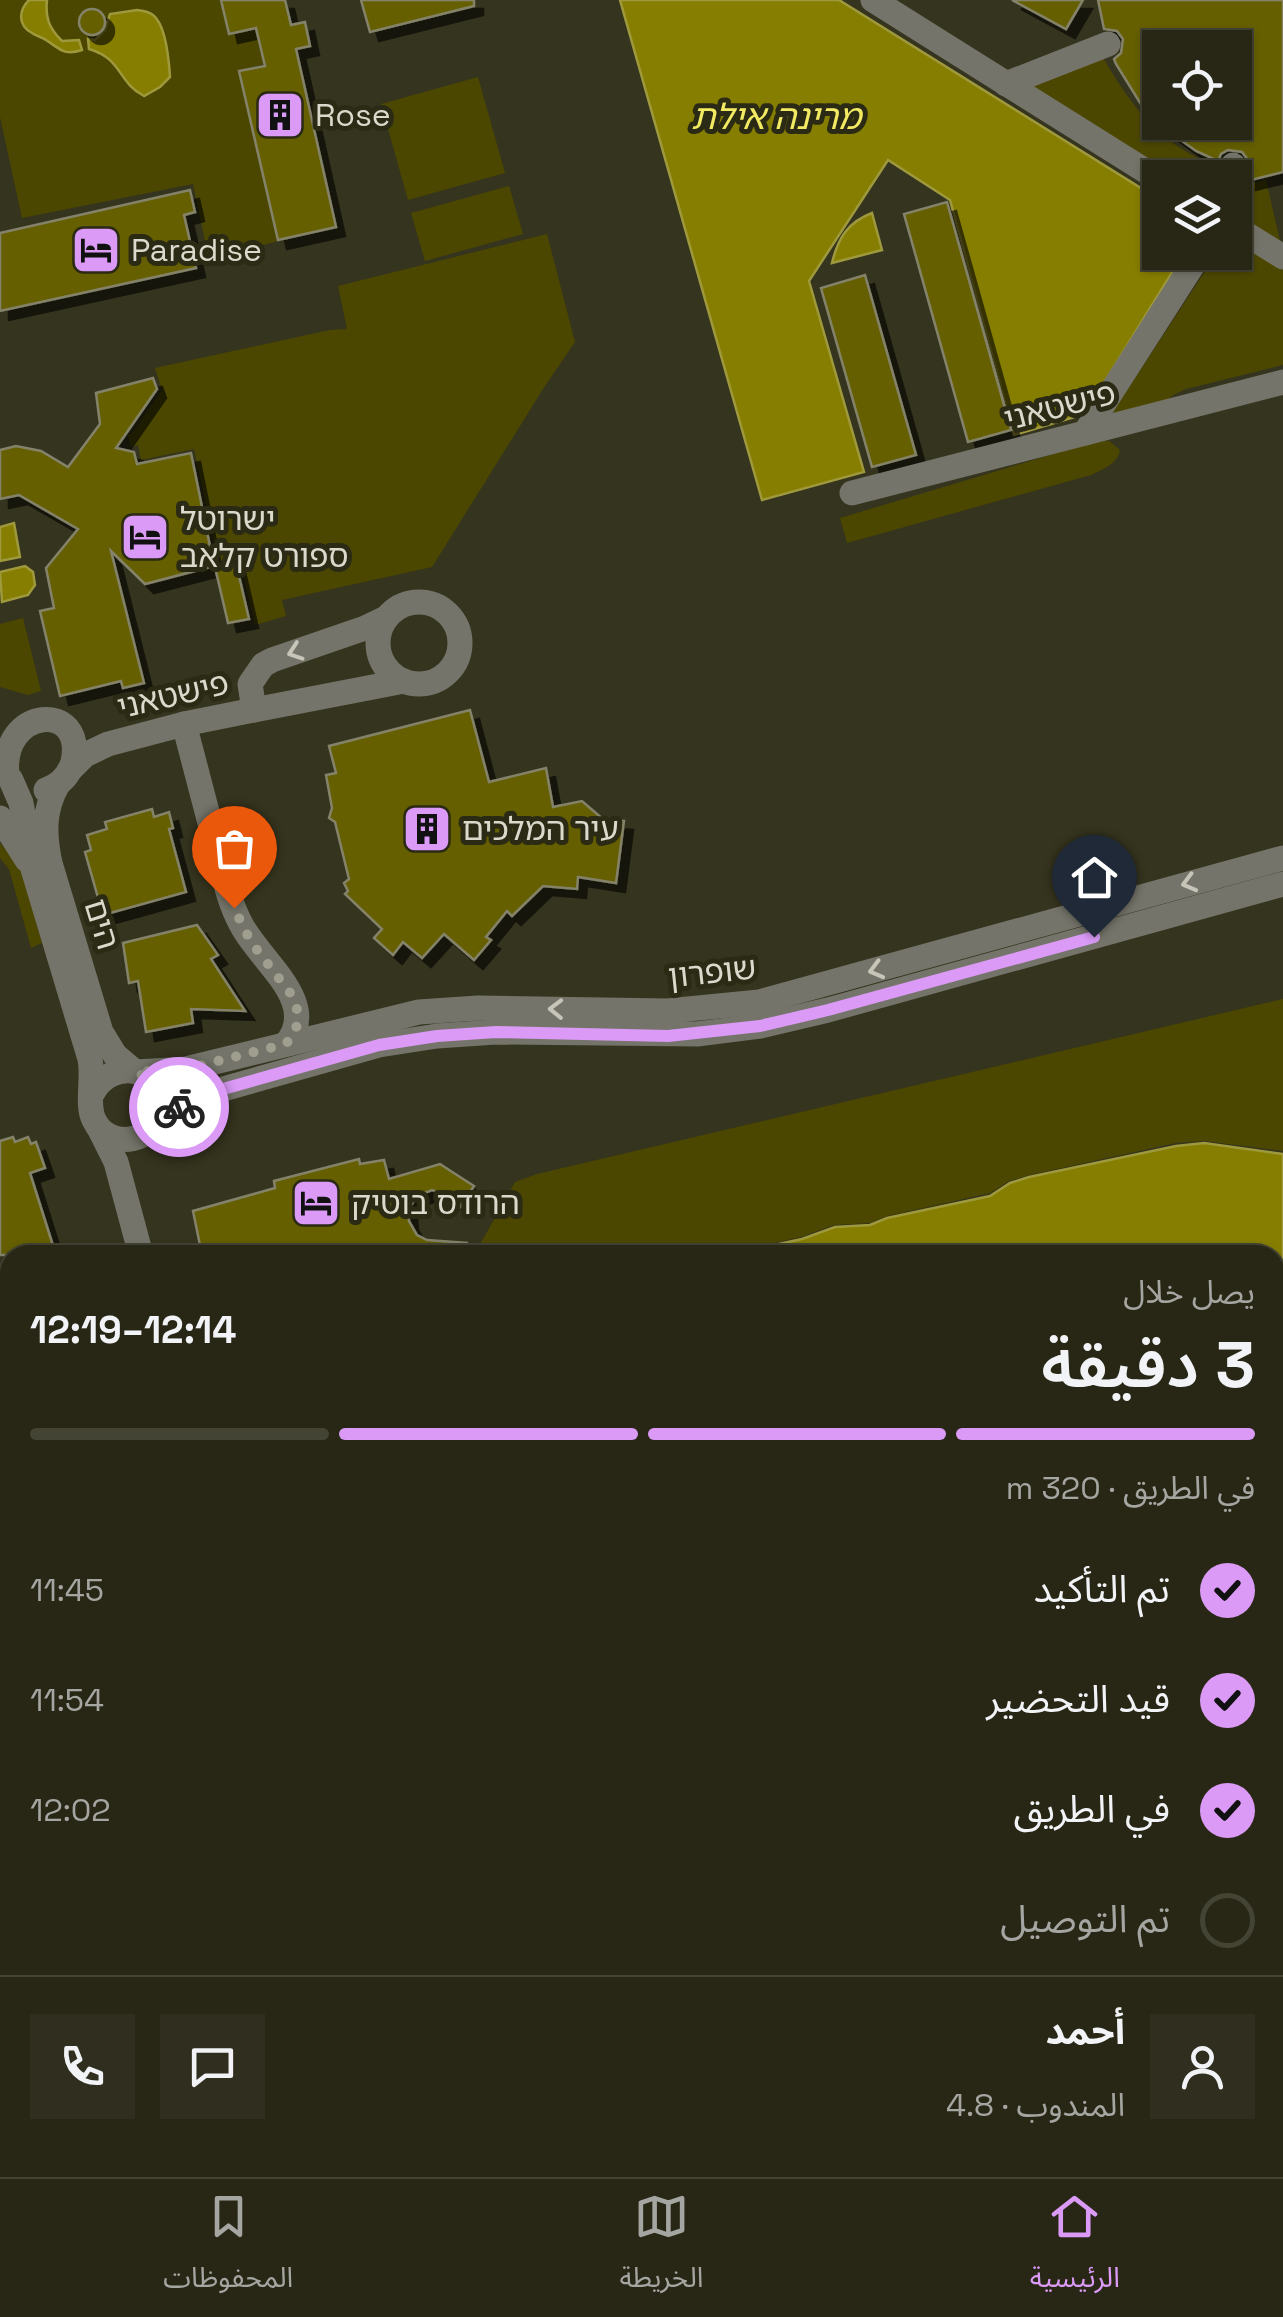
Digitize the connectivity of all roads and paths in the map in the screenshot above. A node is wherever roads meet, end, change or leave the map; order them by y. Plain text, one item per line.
1 (873, 0) edge
2 (1108, 44) dead end
3 (1006, 84) junction
4 (1142, 169) edge
5 (1252, 238) edge
6 (1283, 257) edge
7 (1190, 270) edge
8 (1283, 382) edge
9 (1086, 433) junction
10 (852, 493) dead end
11 (386, 618) junction
12 (404, 681) junction
13 (254, 710) junction
14 (184, 724) junction
15 (63, 729) junction
16 (108, 744) junction
17 (6, 774) edge
18 (63, 778) junction
19 (0, 818) edge
20 (1283, 858) edge
21 (34, 873) junction
22 (1283, 884) edge
23 (285, 984) junction
24 (339, 1030) junction
25 (286, 1044) junction
26 (135, 1072) junction
27 (92, 1094) junction
28 (100, 1130) junction
29 (150, 1130) junction
30 (123, 1187) junction
31 (138, 1245) edge

1 - 3 street
2 - 3 street
3 - 4 street
5 - 6 street
7 - 9 street
8 - 9 street, פישטאני
9 - 10 street, פישטאני
11 - 12 street
11 - 12 street
11 -> 13 street, פישטאני
12 - 13 street, פישטאני
13 - 14 street, פישטאני
14 - 16 street, פישטאני
14 - 23 street
15 - 16 street, פישטאני
15 - 17 street
15 - 18 street
16 - 18 street, פישטאני
17 - 18 street
17 - 21 street, הים
18 - 26 street, הים
19 - 21 street, הים
20 -> 24 street, שופרון
21 - 27 street, הים
22 - 29 street, שופרון
23 - 24 street
23 - 25 street
24 - 25 street, שופרון
25 - 26 street, שופרון
26 - 27 street
26 - 29 street
27 - 28 street
28 - 29 street
28 - 30 street
29 - 30 street
30 - 31 street

